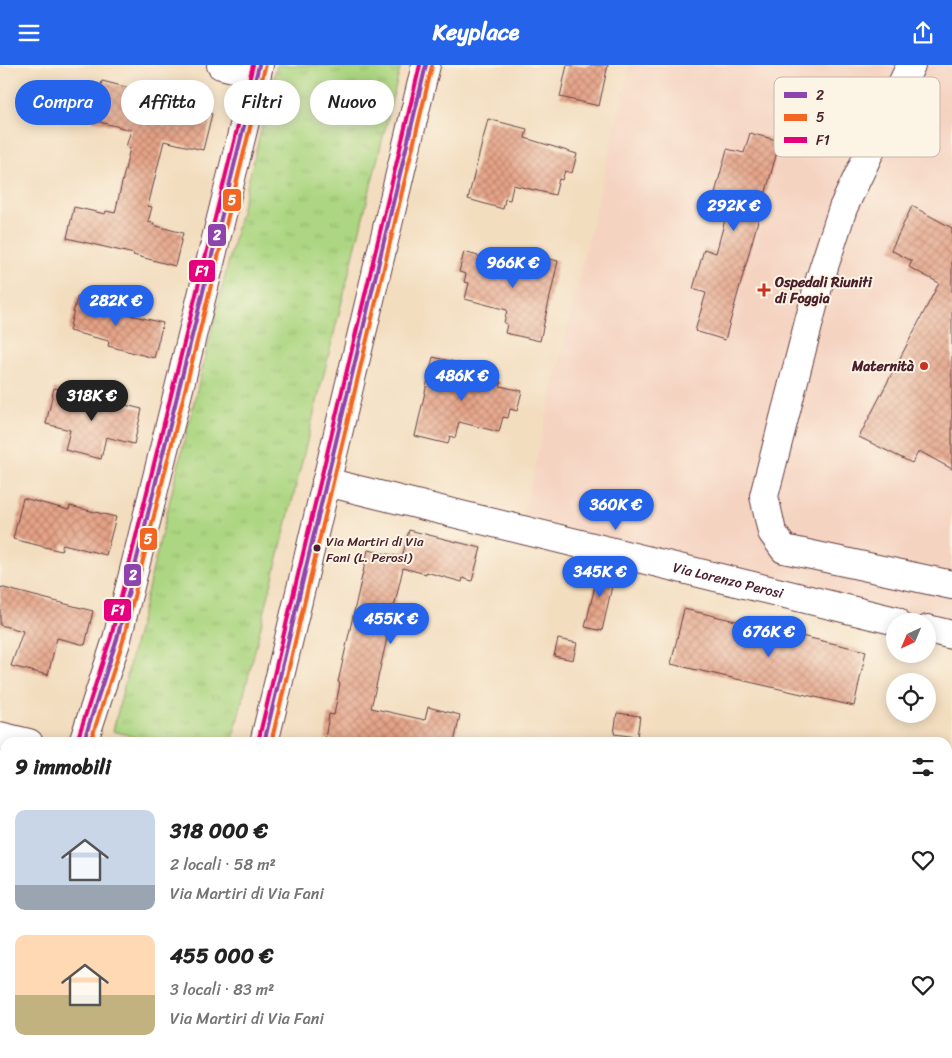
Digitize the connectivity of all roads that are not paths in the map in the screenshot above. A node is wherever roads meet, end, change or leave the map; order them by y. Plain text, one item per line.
1 (221, 65) edge
2 (426, 65) edge
3 (911, 65) edge
4 (258, 69) edge
5 (905, 77) edge
6 (867, 157) edge
7 (326, 482) junction
8 (952, 585) edge
9 (886, 619) edge
10 (936, 631) edge
11 (952, 635) edge
12 (85, 737) edge
13 (265, 737) edge

1 - 4 street
2 - 7 street
3 - 5 street
4 - 12 street
6 - 8 street
7 - 9 street, Via Lorenzo Perosi
7 - 13 street
10 - 11 street

